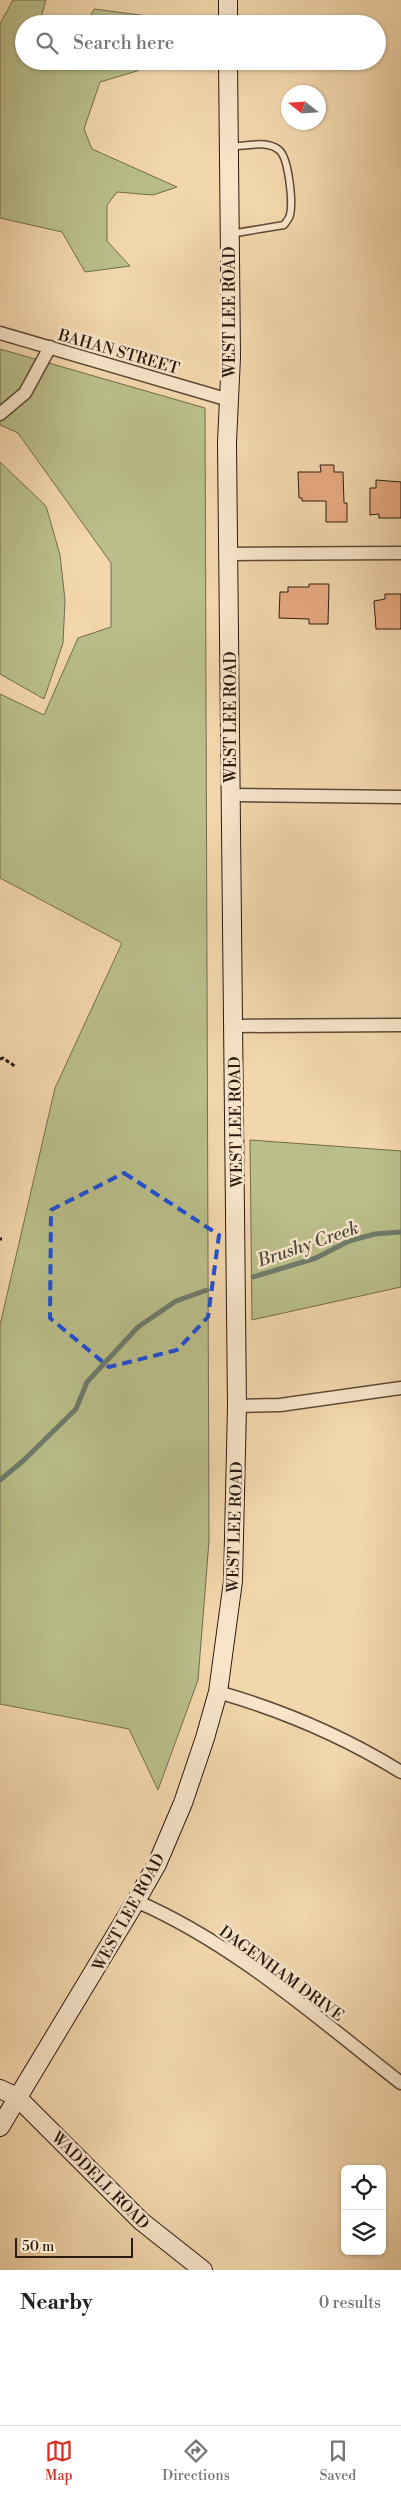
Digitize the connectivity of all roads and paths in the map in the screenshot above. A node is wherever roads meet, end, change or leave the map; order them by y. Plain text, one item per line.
1 (228, 0) edge
2 (228, 15) edge
3 (228, 70) edge
4 (229, 147) junction
5 (229, 234) junction
6 (0, 333) edge
7 (50, 348) junction
8 (229, 400) junction
9 (0, 414) edge
10 (401, 553) edge
11 (228, 554) junction
12 (230, 795) junction
13 (401, 797) edge
14 (401, 1025) edge
15 (233, 1026) junction
16 (0, 1059) edge
17 (16, 1067) dead end
18 (401, 1388) edge
19 (237, 1406) junction
20 (218, 1692) junction
21 (401, 1772) edge
22 (136, 1901) junction
23 (401, 2082) edge
24 (0, 2089) edge
25 (17, 2096) junction
26 (0, 2127) edge
27 (203, 2270) edge

1 - 2 street
3 - 4 street, WEST LEE ROAD
4 - 5 street, WEST LEE ROAD
4 - 5 lane
5 - 8 street, WEST LEE ROAD
6 - 7 street, BAHAN STREET
7 - 8 street, BAHAN STREET
7 - 9 street
8 - 11 street, WEST LEE ROAD
10 - 11 street
11 - 12 street, WEST LEE ROAD
12 - 13 street
12 - 15 street, WEST LEE ROAD
14 - 15 street
15 - 19 street, WEST LEE ROAD
16 - 17 path
18 - 19 street
19 - 20 street, WEST LEE ROAD
20 - 21 street
20 - 22 street, WEST LEE ROAD
22 - 23 street, DAGENHAM DRIVE
22 - 25 street, WEST LEE ROAD
24 - 25 street, WADDELL ROAD
25 - 26 street, WEST LEE ROAD
25 - 27 street, WADDELL ROAD

